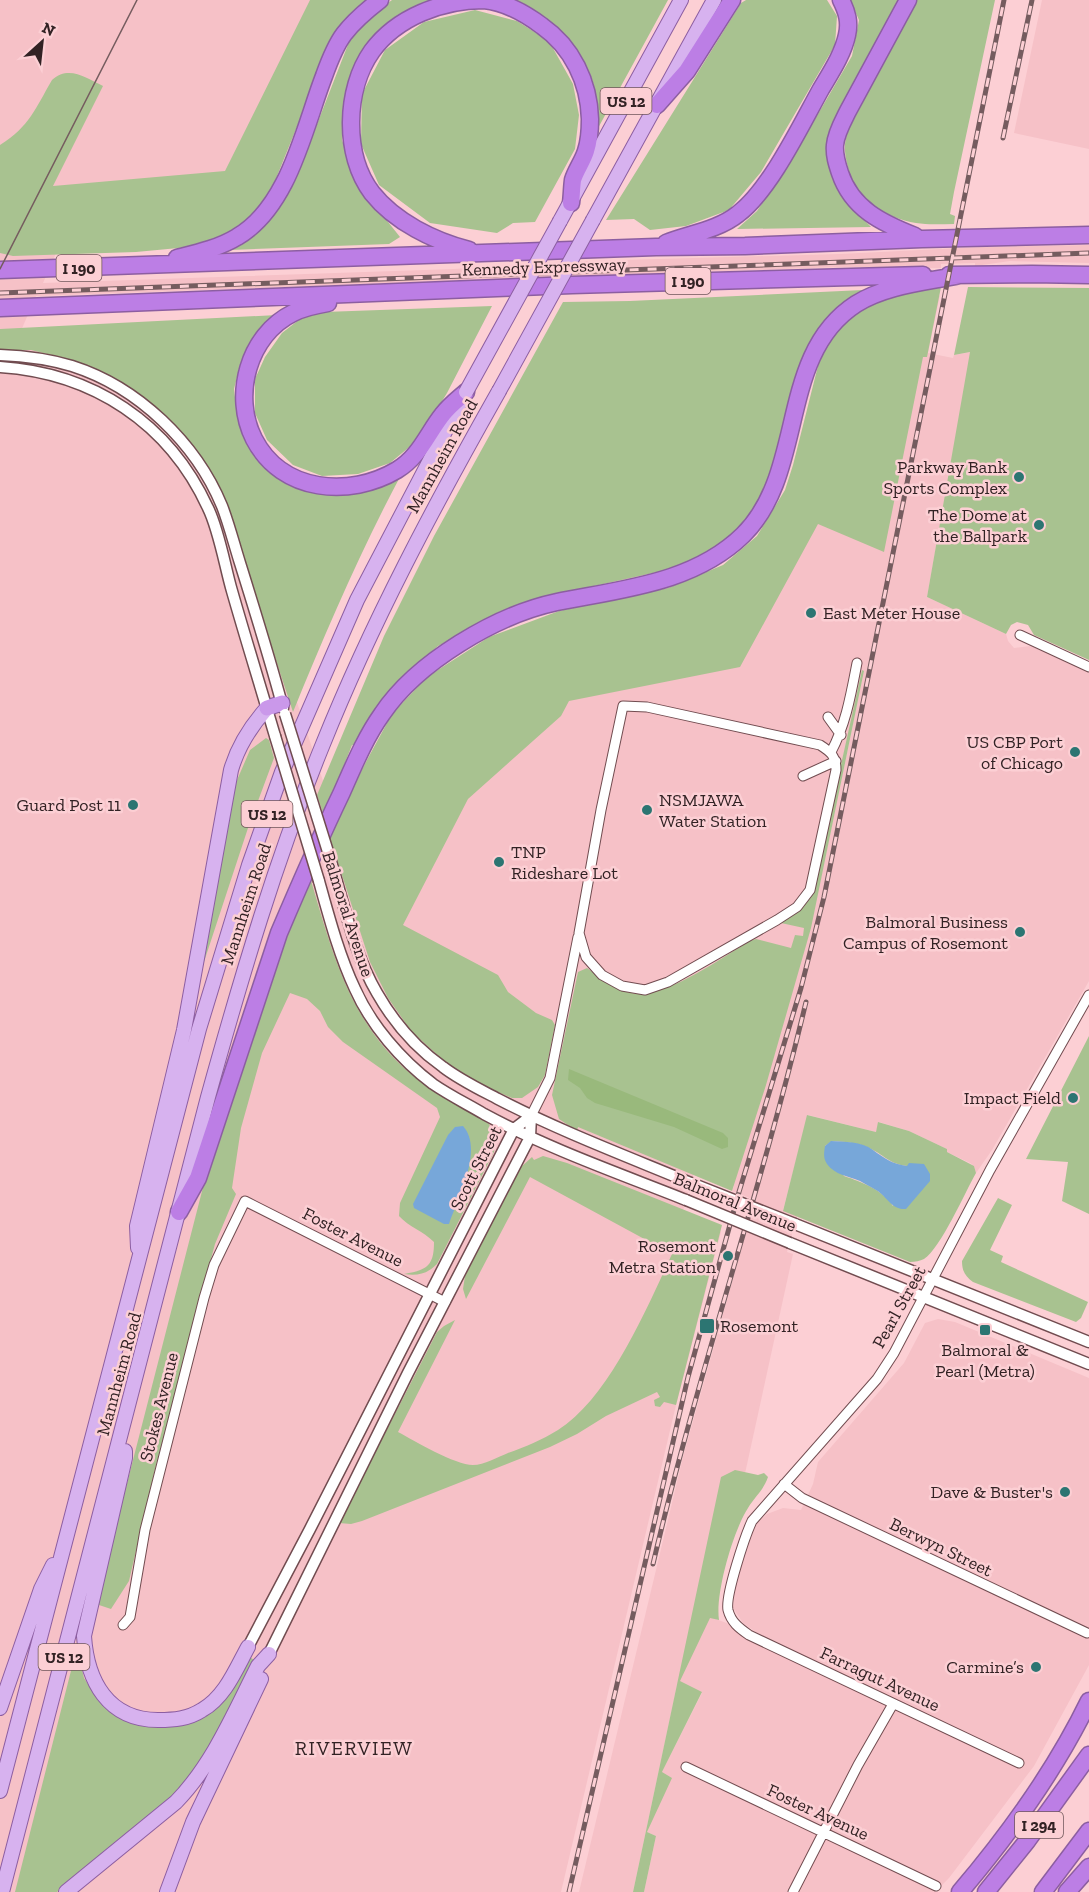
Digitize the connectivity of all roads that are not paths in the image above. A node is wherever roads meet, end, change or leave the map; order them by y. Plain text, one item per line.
1 (380, 0) edge
2 (681, 0) edge
3 (714, 0) edge
4 (732, 0) edge
5 (841, 0) edge
6 (908, 0) edge
7 (657, 105) junction
8 (571, 203) junction
9 (1085, 234) edge
10 (922, 238) junction
11 (656, 247) junction
12 (490, 253) junction
13 (147, 266) junction
14 (4, 269) edge
15 (960, 275) junction
16 (1089, 275) edge
17 (416, 292) junction
18 (0, 308) edge
19 (0, 355) edge
20 (0, 367) edge
21 (466, 392) junction
22 (1020, 635) dead end
23 (856, 663) dead end
24 (1089, 667) edge
25 (278, 708) junction
26 (828, 717) dead end
27 (840, 735) junction
28 (834, 756) junction
29 (803, 776) dead end
30 (579, 933) junction
31 (1089, 995) edge
32 (531, 1116) junction
33 (514, 1129) junction
34 (530, 1137) junction
35 (245, 1201) joint
36 (178, 1212) junction
37 (138, 1262) junction
38 (934, 1279) junction
39 (430, 1294) junction
40 (925, 1296) junction
41 (445, 1302) junction
42 (1089, 1342) edge
43 (1089, 1364) edge
44 (124, 1423) junction
45 (784, 1484) junction
46 (66, 1539) junction
47 (731, 1619) joint
48 (123, 1625) dead end
49 (1087, 1633) dead end
50 (248, 1647) joint
51 (268, 1654) junction
52 (1089, 1701) edge
53 (893, 1704) junction
54 (0, 1708) edge
55 (1089, 1755) edge
56 (1018, 1763) dead end
57 (686, 1767) dead end
58 (0, 1791) edge
59 (1089, 1831) edge
60 (823, 1833) junction
61 (1089, 1868) edge
62 (936, 1886) dead end
63 (2, 1892) edge
64 (66, 1892) edge
65 (167, 1892) edge
66 (793, 1892) edge
67 (960, 1892) edge
68 (986, 1892) edge
69 (1043, 1892) edge
70 (1067, 1892) edge

1 - 13 highway
2 - 8 main road, Mannheim Road / US 12
3 - 7 main road, Mannheim Road / US 12
4 - 7 highway
5 - 11 highway
6 - 10 highway
7 - 36 main road, Mannheim Road / US 12, bridge
8 - 12 highway
8 - 21 main road, Mannheim Road / US 12, bridge
9 - 10 highway, Kennedy Expressway / I 190
10 - 11 highway, Kennedy Expressway / I 190
11 - 12 highway, Kennedy Expressway / I 190
12 - 13 highway, Kennedy Expressway / I 190
13 - 14 highway, Kennedy Expressway / I 190
15 - 16 highway, Kennedy Expressway / I 190
15 - 17 highway, Kennedy Expressway / I 190
15 - 36 highway
17 - 18 highway, Kennedy Expressway / I 190
17 - 21 highway
19 - 25 street, Balmoral Avenue
20 - 25 street, Balmoral Avenue
21 - 37 main road, Mannheim Road / US 12
22 - 24 street
23 - 27 street
25 - 32 street, Balmoral Avenue, bridge
25 - 33 street, Balmoral Avenue, bridge
25 - 37 main road
26 - 27 street
27 - 28 street
28 - 29 street
28 - 30 street
28 - 30 street
30 - 32 street
31 - 38 street, Pearl Street
32 - 33 street, Scott Street
32 - 34 street, Scott Street
32 - 38 street, Balmoral Avenue, bridge
33 - 34 street, Balmoral Avenue
33 - 39 street, Scott Street
34 - 40 street, Balmoral Avenue, bridge
34 - 41 street, Scott Street
35 - 39 street, Foster Avenue
35 - 48 street, Stokes Avenue
36 - 44 main road, Mannheim Road / US 12
37 - 46 main road, Mannheim Road / US 12
38 - 40 street, Pearl Street
38 - 42 street, Balmoral Avenue
39 - 41 street, Foster Avenue
39 - 50 street, Scott Street
40 - 43 street, Balmoral Avenue
40 - 45 street, Pearl Street
41 - 51 street, Scott Street
44 - 50 main road
44 - 63 main road, Mannheim Road / US 12
45 - 47 street, Pearl Street
45 - 49 street, Berwyn Street
46 - 54 main road
46 - 58 main road, Mannheim Road / US 12
47 - 53 street, Farragut Avenue
51 - 64 main road
51 - 65 main road
52 - 67 highway
53 - 56 street, Farragut Avenue
53 - 60 street
55 - 68 highway, I 294
57 - 60 street, Foster Avenue
59 - 69 highway, I 294
60 - 62 street, Foster Avenue
60 - 66 street
61 - 70 highway

